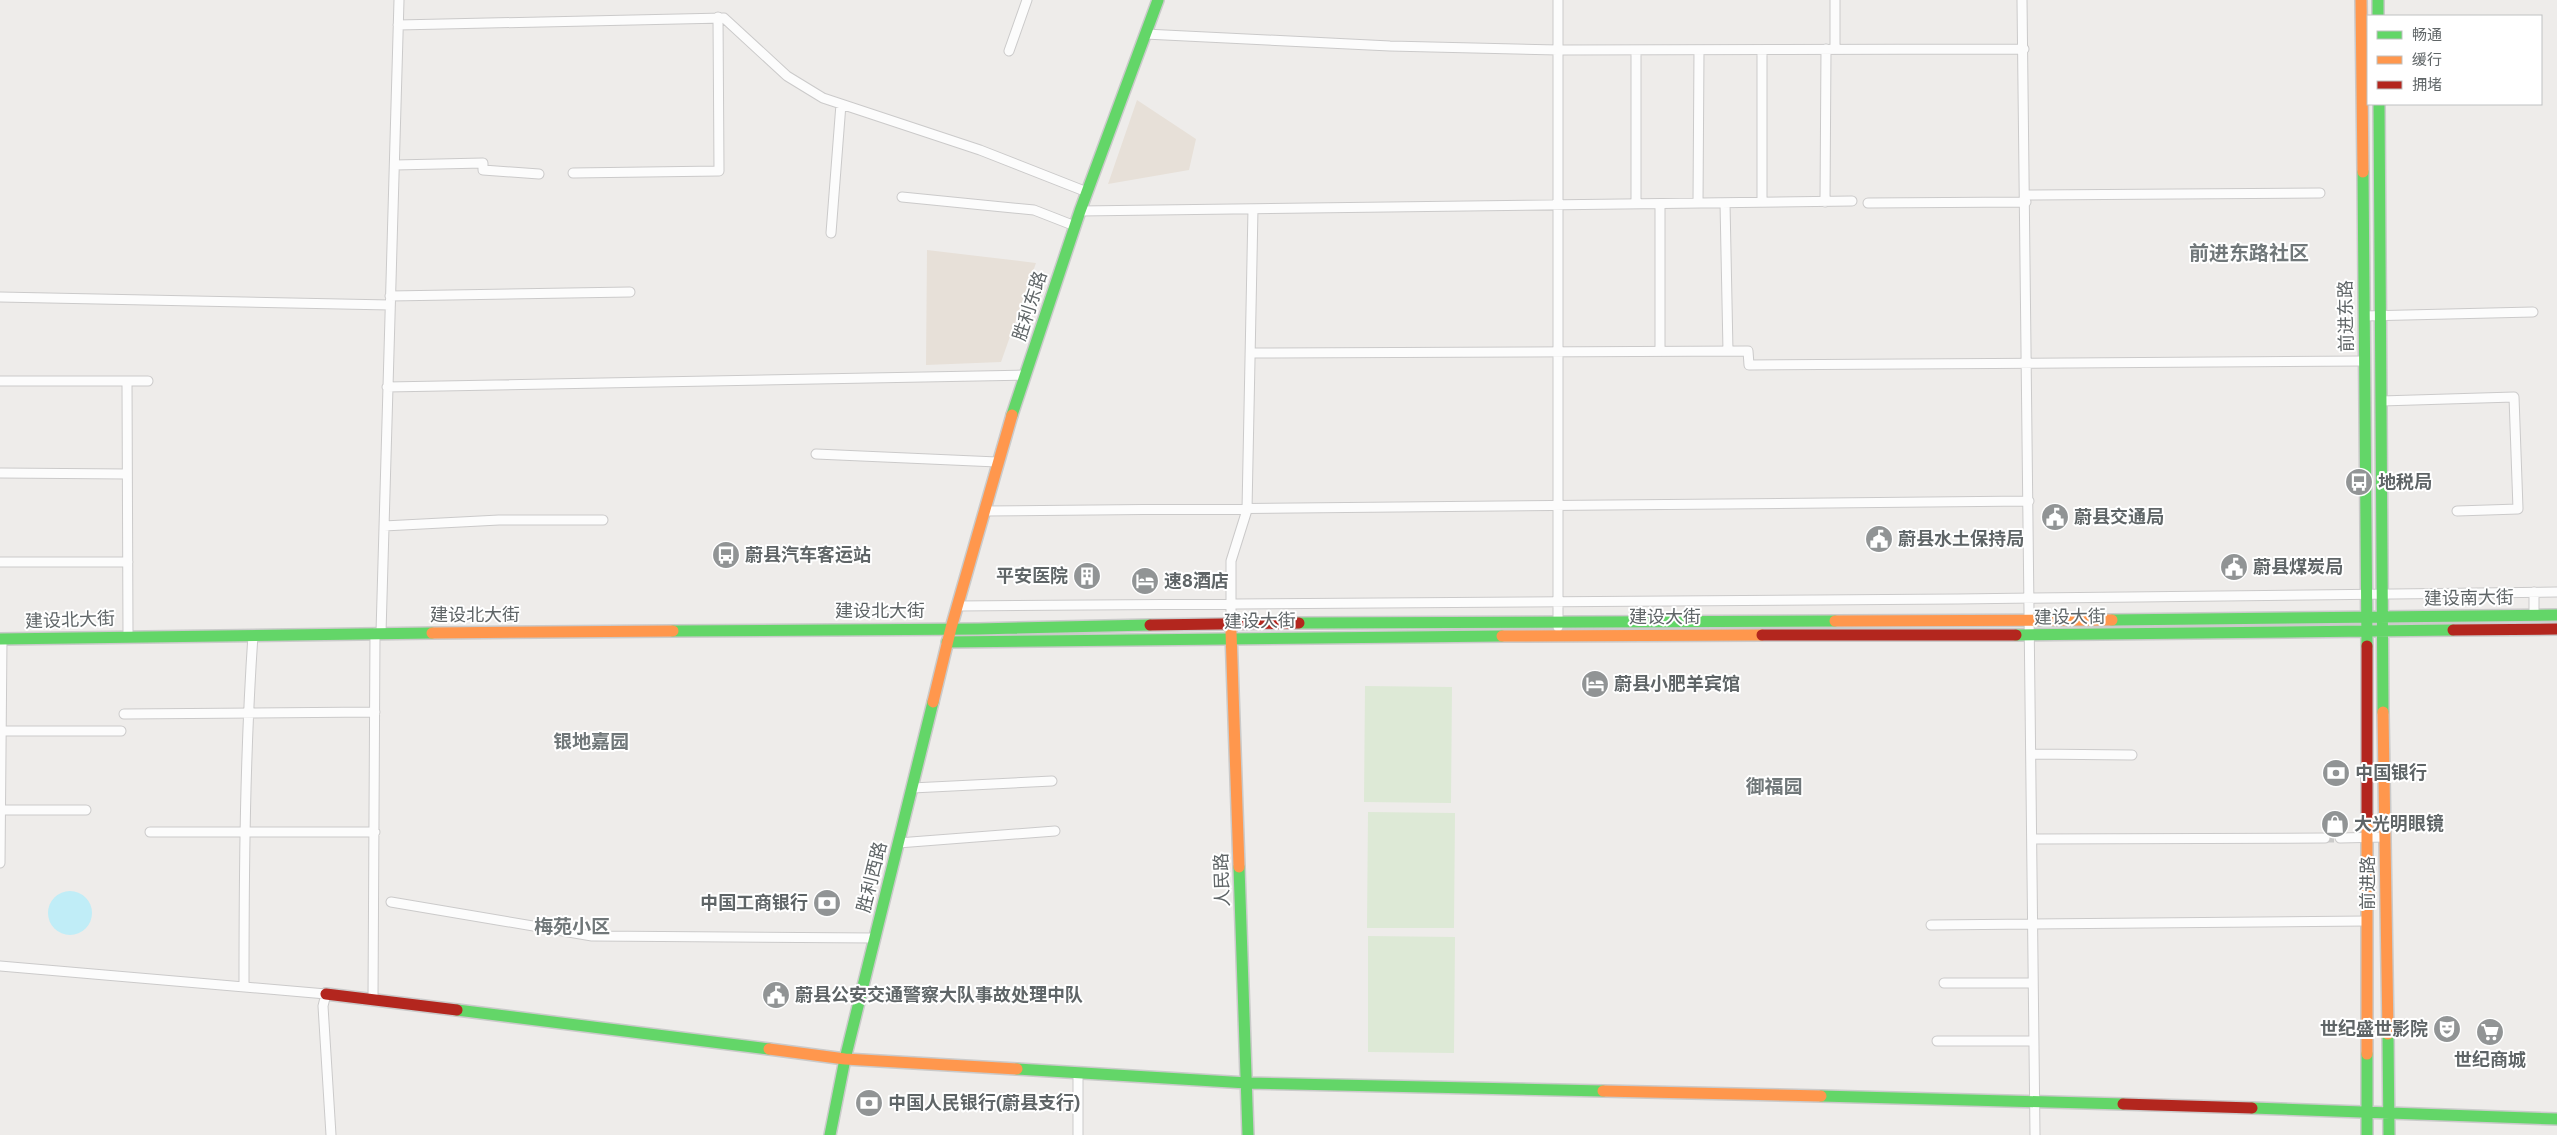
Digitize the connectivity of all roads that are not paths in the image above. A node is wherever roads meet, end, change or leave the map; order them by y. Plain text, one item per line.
1 (399, 0) edge
2 (1027, 0) edge
3 (1158, 0) edge
4 (1558, 0) edge
5 (1834, 0) edge
6 (2022, 0) edge
7 (2361, 0) edge
8 (2378, 0) edge
9 (2378, 15) edge
10 (718, 17) junction
11 (398, 25) junction
12 (1145, 34) junction
13 (1830, 49) junction
14 (2024, 49) junction
15 (1558, 50) junction
16 (1636, 50) junction
17 (1699, 50) junction
18 (1762, 50) junction
19 (1009, 51) dead end
20 (841, 104) junction
21 (2379, 105) edge
22 (395, 165) junction
23 (573, 173) dead end
24 (539, 174) dead end
25 (1087, 192) junction
26 (2320, 193) dead end
27 (902, 197) dead end
28 (2026, 199) junction
29 (1852, 201) dead end
30 (1762, 202) junction
31 (1825, 202) junction
32 (1698, 203) junction
33 (1725, 203) junction
34 (1868, 203) dead end
35 (1636, 204) junction
36 (1660, 204) junction
37 (1559, 205) junction
38 (1253, 209) junction
39 (1080, 211) junction
40 (1075, 226) junction
41 (831, 232) dead end
42 (630, 292) dead end
43 (0, 297) edge
44 (390, 301) junction
45 (2533, 312) dead end
46 (2364, 316) junction
47 (2380, 316) junction
48 (1660, 351) junction
49 (1728, 351) junction
50 (1558, 352) junction
51 (1250, 353) junction
52 (2364, 361) junction
53 (2027, 364) junction
54 (1026, 375) junction
55 (0, 380) edge
56 (127, 380) junction
57 (148, 381) dead end
58 (387, 387) junction
59 (2381, 401) junction
60 (816, 454) dead end
61 (997, 462) junction
62 (0, 473) edge
63 (127, 474) junction
64 (2029, 501) junction
65 (1558, 505) junction
66 (1247, 510) junction
67 (984, 511) junction
68 (2457, 511) dead end
69 (603, 520) dead end
70 (384, 526) junction
71 (0, 562) edge
72 (128, 562) junction
73 (2534, 592) junction
74 (2557, 592) edge
75 (2367, 594) junction
76 (2382, 594) junction
77 (2030, 598) junction
78 (1557, 602) junction
79 (1231, 605) junction
80 (957, 606) junction
81 (2557, 614) edge
82 (2534, 615) junction
83 (2367, 617) junction
84 (2382, 617) junction
85 (1557, 620) junction
86 (2030, 621) junction
87 (1232, 623) junction
88 (951, 628) junction
89 (2557, 629) edge
90 (2382, 631) junction
91 (2367, 632) junction
92 (378, 633) junction
93 (253, 634) junction
94 (1558, 635) junction
95 (2030, 635) junction
96 (128, 636) junction
97 (1231, 638) junction
98 (1, 639) edge
99 (947, 642) junction
100 (375, 712) junction
101 (248, 713) junction
102 (124, 714) dead end
103 (1, 731) edge
104 (121, 731) dead end
105 (2031, 754) junction
106 (2132, 755) dead end
107 (1052, 781) dead end
108 (912, 788) junction
109 (0, 810) edge
110 (86, 810) dead end
111 (1055, 831) dead end
112 (150, 832) dead end
113 (244, 832) junction
114 (375, 832) junction
115 (2367, 837) junction
116 (2385, 837) junction
117 (2325, 838) tunnel mouth
118 (2340, 838) tunnel mouth
119 (0, 839) edge
120 (2032, 839) junction
121 (898, 843) junction
122 (0, 863) edge
123 (391, 902) dead end
124 (2367, 921) junction
125 (2033, 924) junction
126 (1931, 926) dead end
127 (875, 938) junction
128 (0, 966) edge
129 (1944, 983) dead end
130 (2033, 983) junction
131 (244, 987) junction
132 (326, 994) junction
133 (373, 1000) junction
134 (1937, 1041) dead end
135 (2034, 1041) junction
136 (845, 1059) junction
137 (1078, 1073) junction
138 (1246, 1083) junction
139 (2034, 1101) junction
140 (2367, 1113) junction
141 (2388, 1114) junction
142 (2557, 1119) edge
143 (331, 1135) edge
144 (830, 1135) edge
145 (1078, 1135) edge
146 (1248, 1135) edge
147 (2035, 1135) edge
148 (2367, 1135) edge
149 (2388, 1135) edge

1 - 11 street
2 - 19 street
3 - 12 main road, 胜利东路
4 - 15 street
5 - 13 street
6 - 14 street
7 - 46 main road, 前进东路
8 - 9 main road
10 - 11 street
10 - 20 street
10 - 23 street
11 - 22 street
12 - 15 street
12 - 25 main road, 胜利东路
13 - 14 street
13 - 18 street
13 - 31 street
14 - 28 street
15 - 16 street
15 - 37 street
16 - 17 street
16 - 35 street
17 - 18 street
17 - 32 street
18 - 30 street
20 - 25 street
20 - 41 street
21 - 47 main road, 前进东路
22 - 24 street
22 - 44 street
25 - 39 main road, 胜利东路
26 - 28 street
27 - 40 street
28 - 34 street
28 - 53 street
29 - 31 street
30 - 31 street
30 - 33 street
32 - 33 street
32 - 36 street
33 - 49 street
35 - 36 street
35 - 37 street
36 - 48 street
37 - 38 street
37 - 50 street
38 - 39 street
38 - 51 street
39 - 40 main road, 胜利东路
40 - 54 main road, 胜利东路
42 - 44 street
43 - 44 street
44 - 58 street
45 - 47 street
46 - 47 street
46 - 52 main road, 前进东路
47 - 59 main road, 前进东路
48 - 49 street
48 - 50 street
49 - 53 street
50 - 51 street
50 - 65 street
51 - 66 street
52 - 53 street
52 - 75 main road, 前进东路
53 - 64 street
54 - 58 street
54 - 61 main road, 胜利东路
55 - 56 street
56 - 57 street
56 - 63 street
58 - 70 street
59 - 68 street
59 - 76 main road, 前进东路
60 - 61 street
61 - 67 main road, 胜利东路
62 - 63 street
63 - 72 street
64 - 65 street
64 - 77 street
65 - 66 street
65 - 78 street
66 - 67 street
66 - 79 street
67 - 80 main road, 胜利东路
69 - 70 street
70 - 92 street
71 - 72 street
72 - 96 street
73 - 74 street
73 - 76 street
73 - 82 street
75 - 76 street
75 - 77 street
75 - 83 main road, 前进东路
76 - 84 main road, 前进东路
77 - 78 street
77 - 86 street
78 - 79 street
78 - 85 street
79 - 80 street
79 - 87 street
80 - 88 main road, 胜利东路
81 - 82 main road, 建设南大街
82 - 84 main road, 建设南大街
83 - 84 main road, 建设大街
83 - 86 main road, 建设大街
83 - 91 main road, 前进东路
84 - 90 main road, 前进东路
85 - 86 main road, 建设大街
85 - 87 main road, 建设大街
85 - 94 street
86 - 95 street
87 - 88 main road, 建设大街
87 - 97 main road, 人民路
88 - 92 main road, 建设北大街
88 - 99 main road, 胜利西路
89 - 90 main road, 建设南大街
90 - 91 main road, 建设大街
90 - 116 main road, 前进路
91 - 95 main road, 建设大街
91 - 115 main road, 前进路
92 - 93 main road, 建设北大街
92 - 100 street
93 - 96 main road, 建设北大街
93 - 101 street
94 - 95 main road, 建设大街
94 - 97 main road, 建设大街
95 - 105 street
96 - 98 main road, 建设北大街
97 - 99 main road, 建设大街
97 - 138 main road, 人民路
98 - 103 street
99 - 108 main road, 胜利西路
100 - 101 street
100 - 114 street
101 - 102 street
101 - 113 street
103 - 104 street
103 - 109 street
105 - 106 street
105 - 120 street
107 - 108 street
108 - 121 main road, 胜利西路
109 - 110 street
109 - 119 street
111 - 121 street
112 - 113 street
113 - 114 street
113 - 131 street
114 - 133 street
115 - 116 street
115 - 118 street
115 - 124 main road, 前进路
116 - 141 main road, 前进路
117 - 120 street
119 - 122 street
120 - 125 street
121 - 127 main road, 胜利西路
123 - 127 street
124 - 125 street
124 - 140 main road, 前进路
125 - 126 street
125 - 130 street
127 - 136 main road, 胜利西路
128 - 131 street
129 - 130 street
130 - 135 street
131 - 132 street
132 - 133 main road
132 - 143 street
133 - 136 main road
134 - 135 street
135 - 139 street
136 - 137 main road
136 - 144 main road, 胜利西路
137 - 138 main road
137 - 145 street
138 - 139 main road
138 - 146 main road, 人民路
139 - 140 main road
139 - 147 street
140 - 141 main road
140 - 148 main road, 前进路
141 - 142 main road
141 - 149 main road, 前进路

